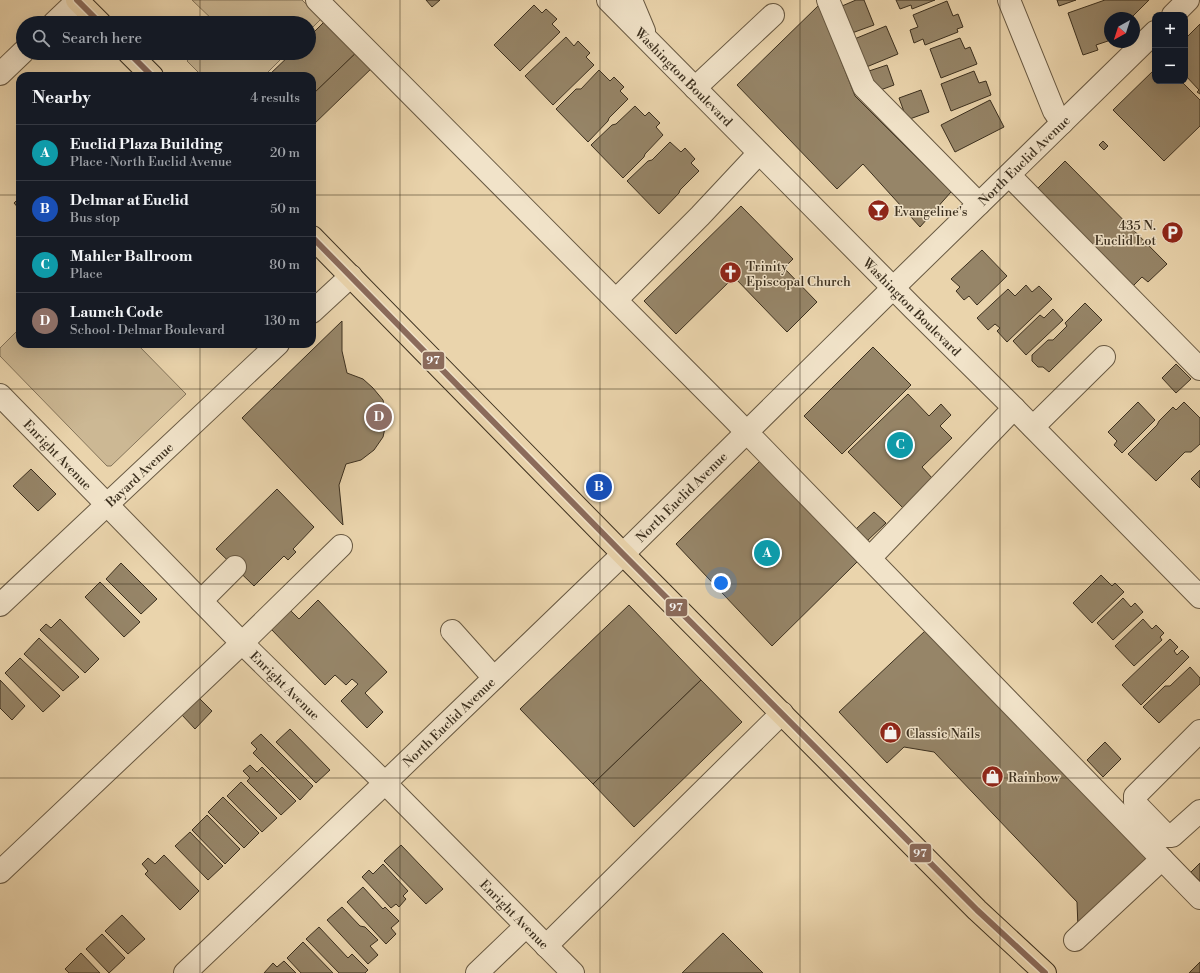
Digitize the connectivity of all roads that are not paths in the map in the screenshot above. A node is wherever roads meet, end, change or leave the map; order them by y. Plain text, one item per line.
1 (77, 0) edge
2 (317, 0) edge
3 (608, 0) edge
4 (631, 0) edge
5 (828, 0) edge
6 (1009, 0) edge
7 (1188, 0) edge
8 (1176, 12) edge
9 (61, 16) edge
10 (93, 16) edge
11 (773, 16) dead end
12 (1152, 35) edge
13 (647, 40) junction
14 (16, 59) edge
15 (136, 60) edge
16 (148, 72) edge
17 (0, 74) edge
18 (695, 88) junction
19 (1062, 123) junction
20 (759, 153) junction
21 (1009, 175) junction
22 (979, 204) junction
23 (316, 241) edge
24 (351, 276) junction
25 (893, 288) junction
26 (616, 300) junction
27 (316, 308) edge
28 (274, 348) edge
29 (1104, 357) dead end
30 (1200, 369) edge
31 (0, 395) edge
32 (1014, 408) junction
33 (1033, 427) junction
34 (747, 432) junction
35 (107, 504) junction
36 (341, 546) dead end
37 (623, 554) junction
38 (870, 558) junction
39 (235, 567) dead end
40 (1200, 597) edge
41 (201, 600) junction
42 (0, 605) edge
43 (452, 631) dead end
44 (242, 643) junction
45 (494, 678) junction
46 (782, 713) junction
47 (1200, 731) edge
48 (385, 783) junction
49 (1200, 811) edge
50 (1162, 859) junction
51 (0, 872) edge
52 (1200, 898) edge
53 (526, 926) junction
54 (1075, 940) dead end
55 (546, 946) junction
56 (185, 973) edge
57 (477, 973) edge
58 (573, 973) edge
59 (1045, 973) edge

1 - 9 street
1 - 10 main road
2 - 26 street
3 - 13 street, Washington Boulevard
4 - 13 street
5 - 22 street
6 - 19 street
7 - 8 street
11 - 18 street
12 - 19 street, North Euclid Avenue
13 - 18 street, Washington Boulevard
14 - 17 street
15 - 16 main road
18 - 20 street, Washington Boulevard
19 - 21 street, North Euclid Avenue
20 - 25 street, Washington Boulevard
20 - 26 street
21 - 22 street, North Euclid Avenue
21 - 30 street
22 - 25 street, North Euclid Avenue
23 - 24 main road
24 - 27 street
24 - 37 main road
25 - 32 street, Washington Boulevard
25 - 34 street, North Euclid Avenue
26 - 34 street
28 - 35 street, Bayard Avenue
29 - 33 street
31 - 35 street, Enright Avenue
32 - 33 street, Washington Boulevard
32 - 38 street
33 - 40 street, Washington Boulevard
34 - 37 street, North Euclid Avenue
34 - 38 street
35 - 41 street, Enright Avenue
35 - 42 street, Bayard Avenue
36 - 44 street
37 - 45 street, North Euclid Avenue
37 - 46 main road
38 - 50 street
39 - 41 street
41 - 44 street, Enright Avenue
43 - 45 street
44 - 48 street, Enright Avenue
44 - 51 street
45 - 48 street, North Euclid Avenue
46 - 55 street
46 - 59 main road
47 - 49 street
48 - 53 street, Enright Avenue
48 - 56 street, North Euclid Avenue
50 - 52 street
50 - 54 street
53 - 55 street, Enright Avenue
53 - 57 street
55 - 58 street, Enright Avenue

